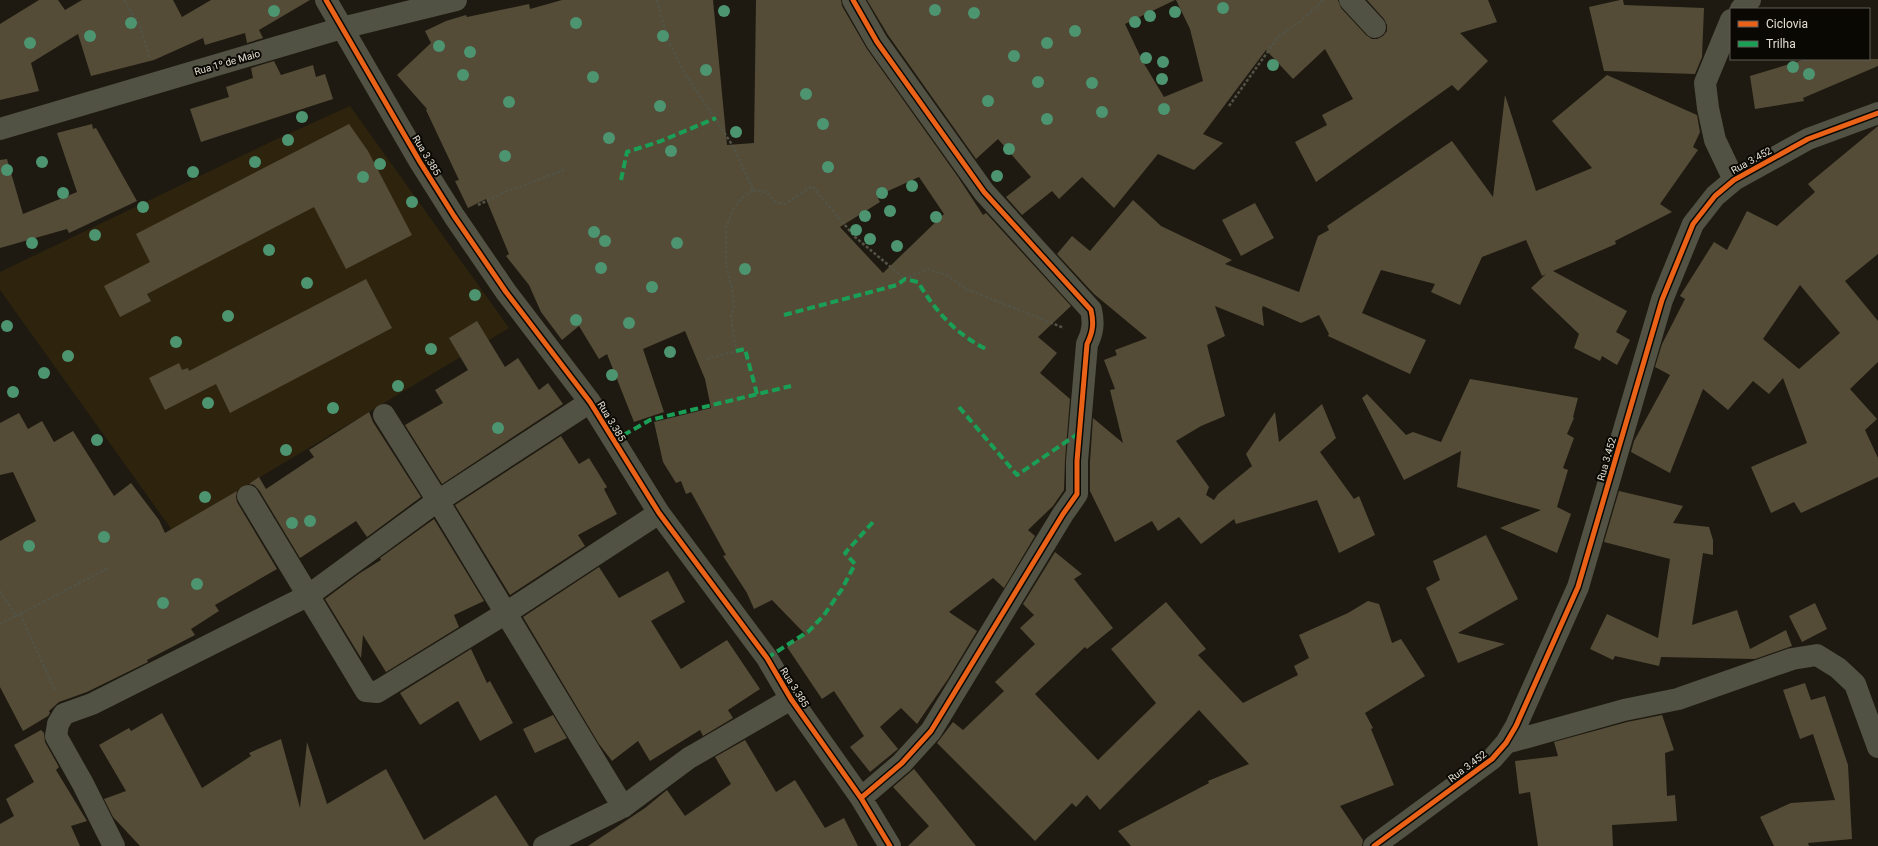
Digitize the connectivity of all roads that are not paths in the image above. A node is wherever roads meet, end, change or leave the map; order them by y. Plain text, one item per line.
1 (326, 0) edge
2 (456, 0) edge
3 (852, 0) edge
4 (1350, 0) edge
5 (1750, 0) edge
6 (1742, 8) edge
7 (1730, 22) edge
8 (1375, 27) dead end
9 (342, 28) junction
10 (1878, 113) edge
11 (0, 129) edge
12 (1734, 180) junction
13 (590, 402) junction
14 (384, 415) dead end
15 (248, 496) dead end
16 (438, 501) junction
17 (659, 513) junction
18 (309, 595) junction
19 (506, 613) junction
20 (791, 699) junction
21 (1506, 743) junction
22 (1878, 747) edge
23 (861, 798) junction
24 (623, 807) junction
25 (114, 846) edge
26 (544, 846) edge
27 (890, 846) edge
28 (1374, 846) edge

1 - 9 street, Rua 3.385
2 - 9 street, Rua 1º de Maio
3 - 23 street
4 - 8 street
5 - 6 street
7 - 12 street
9 - 11 street, Rua 1º de Maio
9 - 13 street, Rua 3.385
10 - 12 street, Rua 3.452
12 - 21 street, Rua 3.452
13 - 16 street
13 - 17 street, Rua 3.385
14 - 16 street
15 - 18 street
16 - 18 street
16 - 19 street
17 - 19 street
17 - 20 street, Rua 3.385
18 - 19 street
18 - 25 street
19 - 24 street
20 - 23 street, Rua 3.385
20 - 24 street
21 - 22 street
21 - 28 street, Rua 3.452
23 - 27 street, Rua 3.385
24 - 26 street

